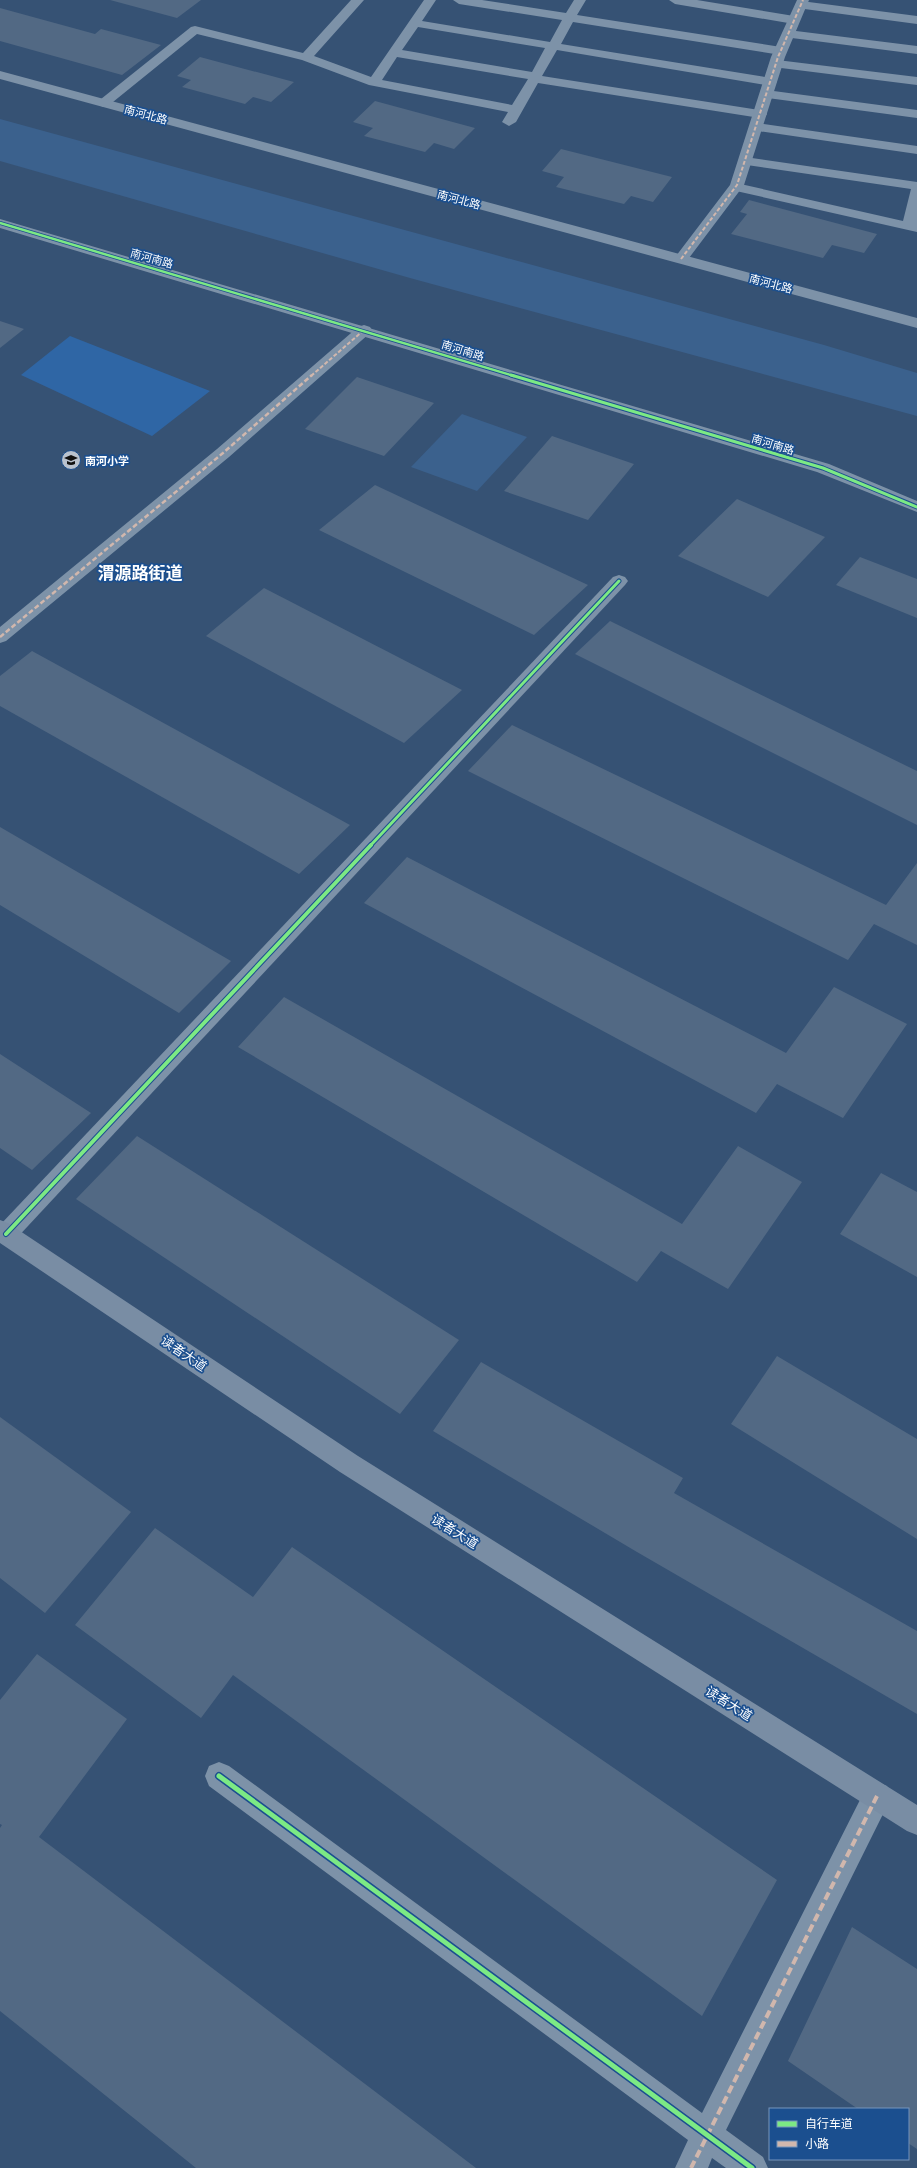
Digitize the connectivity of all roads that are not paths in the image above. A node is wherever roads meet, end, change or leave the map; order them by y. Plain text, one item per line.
1 (358, 0) edge
2 (430, 0) edge
3 (459, 0) edge
4 (580, 0) edge
5 (674, 0) edge
6 (802, 3) edge
7 (570, 17) junction
8 (794, 20) junction
9 (917, 20) edge
10 (414, 23) junction
11 (788, 34) junction
12 (553, 46) junction
13 (917, 50) edge
14 (394, 53) junction
15 (306, 56) junction
16 (779, 58) junction
17 (0, 75) edge
18 (535, 78) junction
19 (374, 82) junction
20 (917, 82) edge
21 (769, 88) junction
22 (103, 102) junction
23 (516, 110) junction
24 (760, 114) junction
25 (917, 114) edge
26 (509, 122) dead end
27 (756, 127) junction
28 (917, 150) edge
29 (745, 161) junction
30 (917, 186) edge
31 (736, 187) junction
32 (917, 190) edge
33 (0, 223) edge
34 (913, 227) edge
35 (681, 259) junction
36 (917, 323) edge
37 (364, 330) junction
38 (917, 507) edge
39 (619, 582) dead end
40 (0, 637) edge
41 (3, 1232) edge
42 (220, 1776) dead end
43 (877, 1796) junction
44 (917, 1821) edge
45 (706, 2136) junction
46 (691, 2168) edge
47 (752, 2168) edge

1 - 15 lane
2 - 10 lane
3 - 7 lane
4 - 7 lane
5 - 8 lane
6 - 8 street
6 - 9 lane
7 - 12 lane
7 - 16 lane
8 - 11 street
10 - 12 lane
10 - 14 lane
11 - 13 lane
11 - 16 street
12 - 18 lane
12 - 21 lane
14 - 18 lane
14 - 19 lane
15 - 19 lane
15 - 22 lane
16 - 20 lane
16 - 21 street
17 - 22 street, 南河北路
18 - 23 lane
18 - 24 lane
19 - 23 lane
21 - 24 street
21 - 25 lane
22 - 35 street, 南河北路
23 - 26 lane
24 - 27 street
27 - 28 lane
27 - 29 street
29 - 30 lane
29 - 31 street
31 - 34 lane
31 - 35 street
32 - 34 lane
33 - 37 street, 南河南路
35 - 36 street, 南河北路
37 - 38 street, 南河南路
37 - 40 street
39 - 41 street
41 - 43 main road, 读者大道
42 - 45 street
43 - 44 main road, 读者大道
43 - 45 street
45 - 46 street
45 - 47 street

